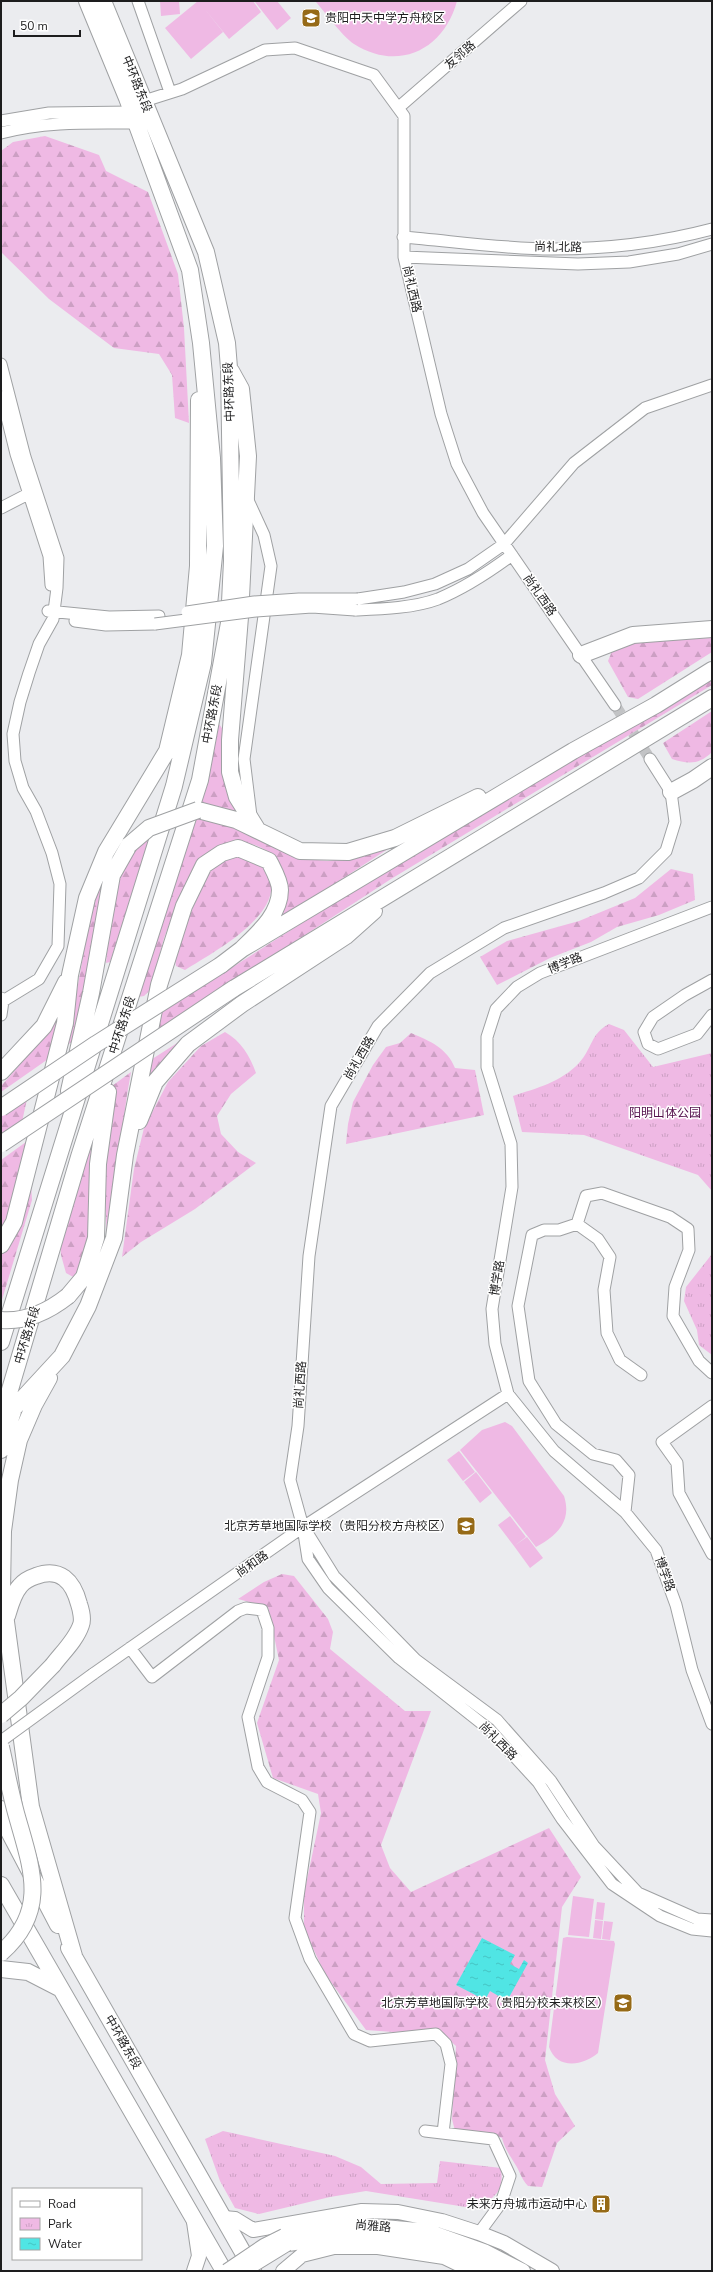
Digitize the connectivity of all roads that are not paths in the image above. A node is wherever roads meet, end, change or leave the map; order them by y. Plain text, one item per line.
1 (87, 1) edge
2 (103, 1) edge
3 (138, 1) edge
4 (521, 1) edge
5 (170, 92) junction
6 (144, 101) junction
7 (398, 108) junction
8 (134, 118) junction
9 (1, 121) edge
10 (1, 133) edge
11 (712, 230) edge
12 (403, 237) junction
13 (712, 244) edge
14 (404, 257) junction
15 (202, 349) junction
16 (1, 364) edge
17 (230, 368) junction
18 (712, 386) edge
19 (1, 393) edge
20 (32, 489) junction
21 (247, 497) junction
22 (1, 500) edge
23 (1, 508) edge
24 (504, 544) junction
25 (512, 555) junction
26 (357, 604) junction
27 (50, 615) junction
28 (712, 629) edge
29 (581, 655) junction
30 (712, 670) edge
31 (712, 698) edge
32 (615, 705) tunnel mouth
33 (573, 751) junction
34 (650, 759) tunnel mouth
35 (712, 767) edge
36 (671, 792) junction
37 (255, 826) junction
38 (406, 883) junction
39 (712, 907) edge
40 (242, 950) junction
41 (70, 975) junction
42 (712, 980) edge
43 (2, 998) edge
44 (1, 1015) edge
45 (712, 1015) edge
46 (112, 1056) junction
47 (1, 1072) edge
48 (1, 1108) edge
49 (1, 1144) edge
50 (125, 1155) junction
51 (43, 1206) junction
52 (577, 1224) junction
53 (1, 1244) edge
54 (2, 1334) edge
55 (62, 1356) junction
56 (712, 1373) edge
57 (641, 1375) dead end
58 (508, 1394) junction
59 (712, 1406) edge
60 (1, 1420) edge
61 (1, 1450) edge
62 (625, 1512) junction
63 (303, 1527) junction
64 (712, 1554) edge
65 (6, 1622) junction
66 (130, 1648) junction
67 (1, 1715) edge
68 (712, 1724) edge
69 (1, 1741) edge
70 (1, 1747) edge
71 (1, 1809) edge
72 (1, 1885) edge
73 (712, 1920) edge
74 (712, 1931) edge
75 (1, 1953) edge
76 (74, 1956) junction
77 (1, 1969) edge
78 (62, 1989) junction
79 (426, 2131) dead end
80 (443, 2133) junction
81 (224, 2218) junction
82 (194, 2222) junction
83 (479, 2233) junction
84 (285, 2240) junction
85 (194, 2271) edge
86 (226, 2271) edge
87 (243, 2271) edge
88 (254, 2271) edge
89 (283, 2271) edge
90 (473, 2271) edge
91 (498, 2271) edge
92 (522, 2271) edge
93 (552, 2271) edge

1 - 8 highway, 中环路东段
2 - 6 highway, 中环路东段
3 - 5 street
4 - 7 street, 友邻路
5 - 6 street, 尚礼西路
5 - 7 street, 尚礼西路
6 - 17 highway, 中环路东段
7 - 12 street, 尚礼西路
8 - 9 street
8 - 10 street
8 - 15 highway, 中环路东段
11 - 12 street, 尚礼北路
12 - 14 street, 尚礼西路
13 - 14 street, 尚礼北路
14 - 24 street, 尚礼西路
15 - 41 highway
15 - 51 highway, 中环路东段
16 - 20 street
17 - 21 highway
17 - 46 highway, 中环路东段
18 - 24 street
19 - 20 street
20 - 22 street
20 - 23 street
20 - 27 street
21 - 37 highway
21 - 37 street
24 - 25 street, 尚礼西路
24 - 26 street
25 - 26 street
25 - 29 street, 尚礼西路
26 - 27 street, bridge
27 - 43 street
28 - 29 highway
29 - 32 street, 尚礼西路
30 - 33 highway
31 - 38 highway
33 - 37 highway
33 - 40 highway
34 - 36 street, 尚礼西路
35 - 36 highway
36 - 63 street, 尚礼西路
37 - 51 highway, bridge
38 - 49 highway, bridge
38 - 50 highway
39 - 58 street, 博学路
40 - 48 highway, bridge
40 - 50 highway
41 - 47 highway
41 - 53 highway
42 - 45 street
43 - 44 street
46 - 54 highway, bridge
46 - 60 highway, 中环路东段
50 - 55 highway
51 - 54 highway, 中环路东段
52 - 56 street
52 - 57 street
52 - 62 street
55 - 61 highway
55 - 65 highway
58 - 62 street, 博学路
58 - 63 street, 尚和路
59 - 64 street
62 - 68 street, 博学路
63 - 66 street, 尚和路
63 - 73 street, 尚礼西路
63 - 74 street, 尚礼西路
65 - 67 highway, bridge
65 - 76 highway
66 - 69 street, 尚和路, bridge
66 - 80 street
70 - 75 highway, bridge
71 - 76 highway, 中环路东段
72 - 78 highway
76 - 81 highway, 中环路东段
77 - 78 highway
78 - 82 highway
79 - 80 street
80 - 83 street
81 - 83 main road
81 - 88 highway, 中环路东段
82 - 85 main road
82 - 86 highway
83 - 93 main road
84 - 86 main road, 尚雅路, bridge
84 - 87 main road, 尚雅路, bridge
84 - 91 main road, 尚雅路
84 - 92 main road, 尚雅路
89 - 90 main road

